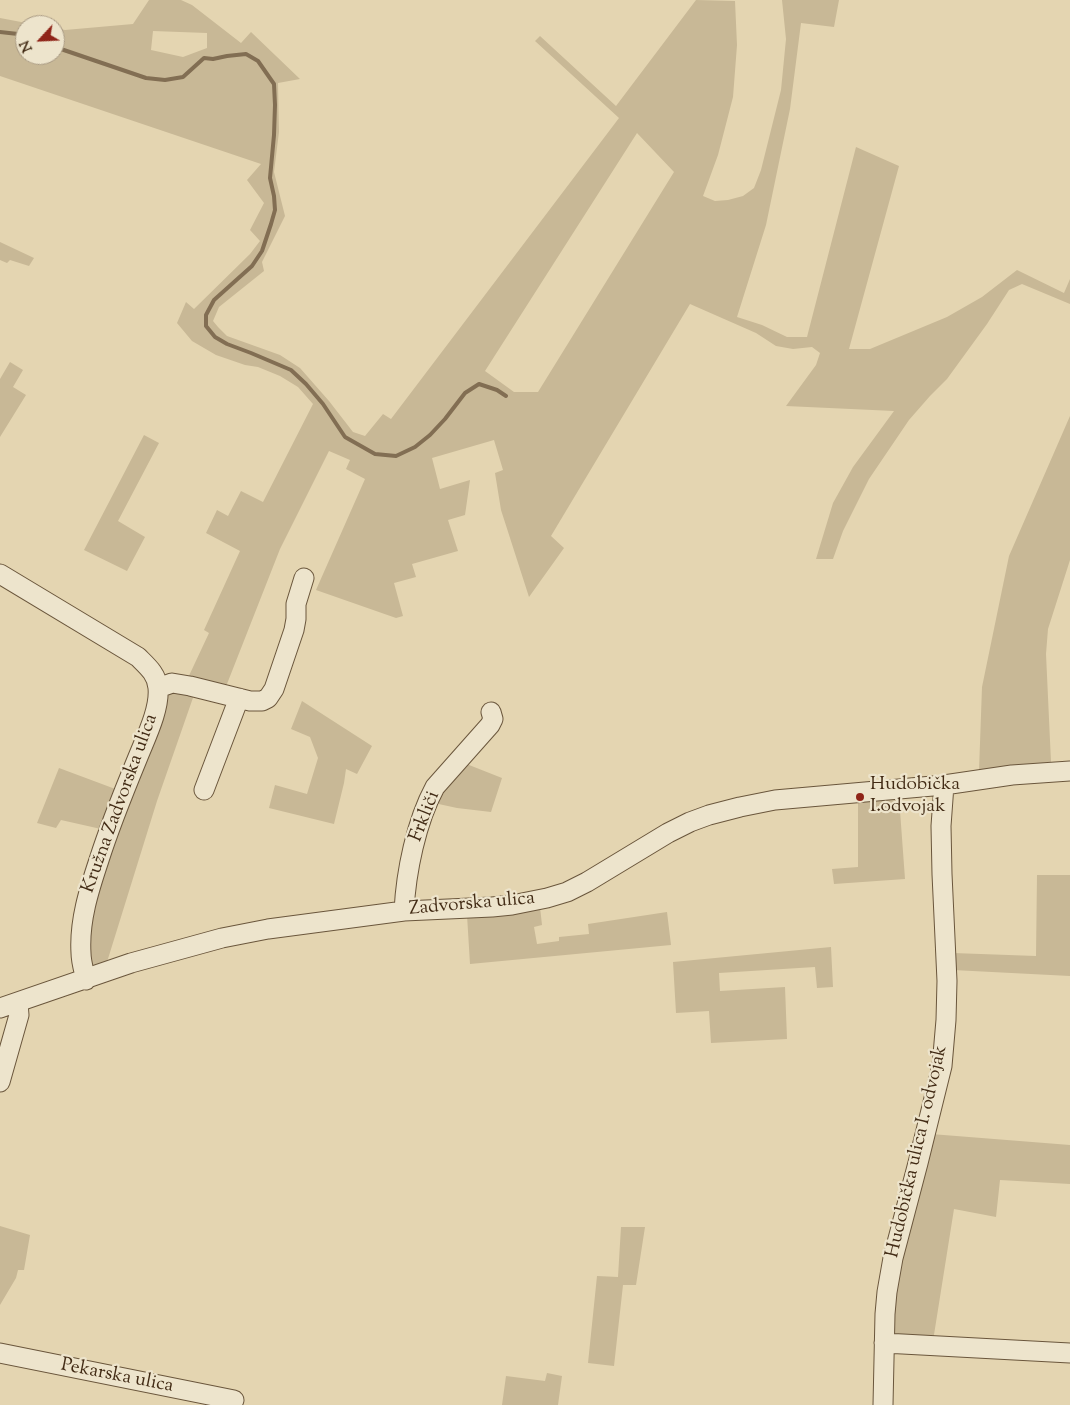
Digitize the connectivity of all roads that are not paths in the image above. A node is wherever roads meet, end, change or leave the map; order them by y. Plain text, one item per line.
1 (0, 574) edge
2 (304, 578) dead end
3 (158, 688) junction
4 (239, 698) junction
5 (492, 712) dead end
6 (1070, 770) edge
7 (944, 785) junction
8 (204, 790) dead end
9 (404, 911) junction
10 (86, 980) junction
11 (18, 1003) junction
12 (0, 1008) edge
13 (0, 1082) edge
14 (884, 1343) junction
15 (1070, 1352) edge
16 (0, 1353) edge
17 (234, 1400) dead end
18 (883, 1405) edge

1 - 3 street, Kružna Zadvorska ulica
2 - 4 street, Kružna Zadvorska ulica
3 - 4 street, Kružna Zadvorska ulica
3 - 10 street, Kružna Zadvorska ulica
4 - 8 street
5 - 9 street, Frkliči
6 - 7 street
7 - 9 street, Zadvorska ulica
7 - 14 street, Hudobička ulica I. odvojak
9 - 10 street, Zadvorska ulica
10 - 11 street, Zadvorska ulica
11 - 12 street, Zadvorska ulica
11 - 13 street
14 - 15 street
14 - 18 street, Hudobička ulica I. odvojak
16 - 17 street, Pekarska ulica

